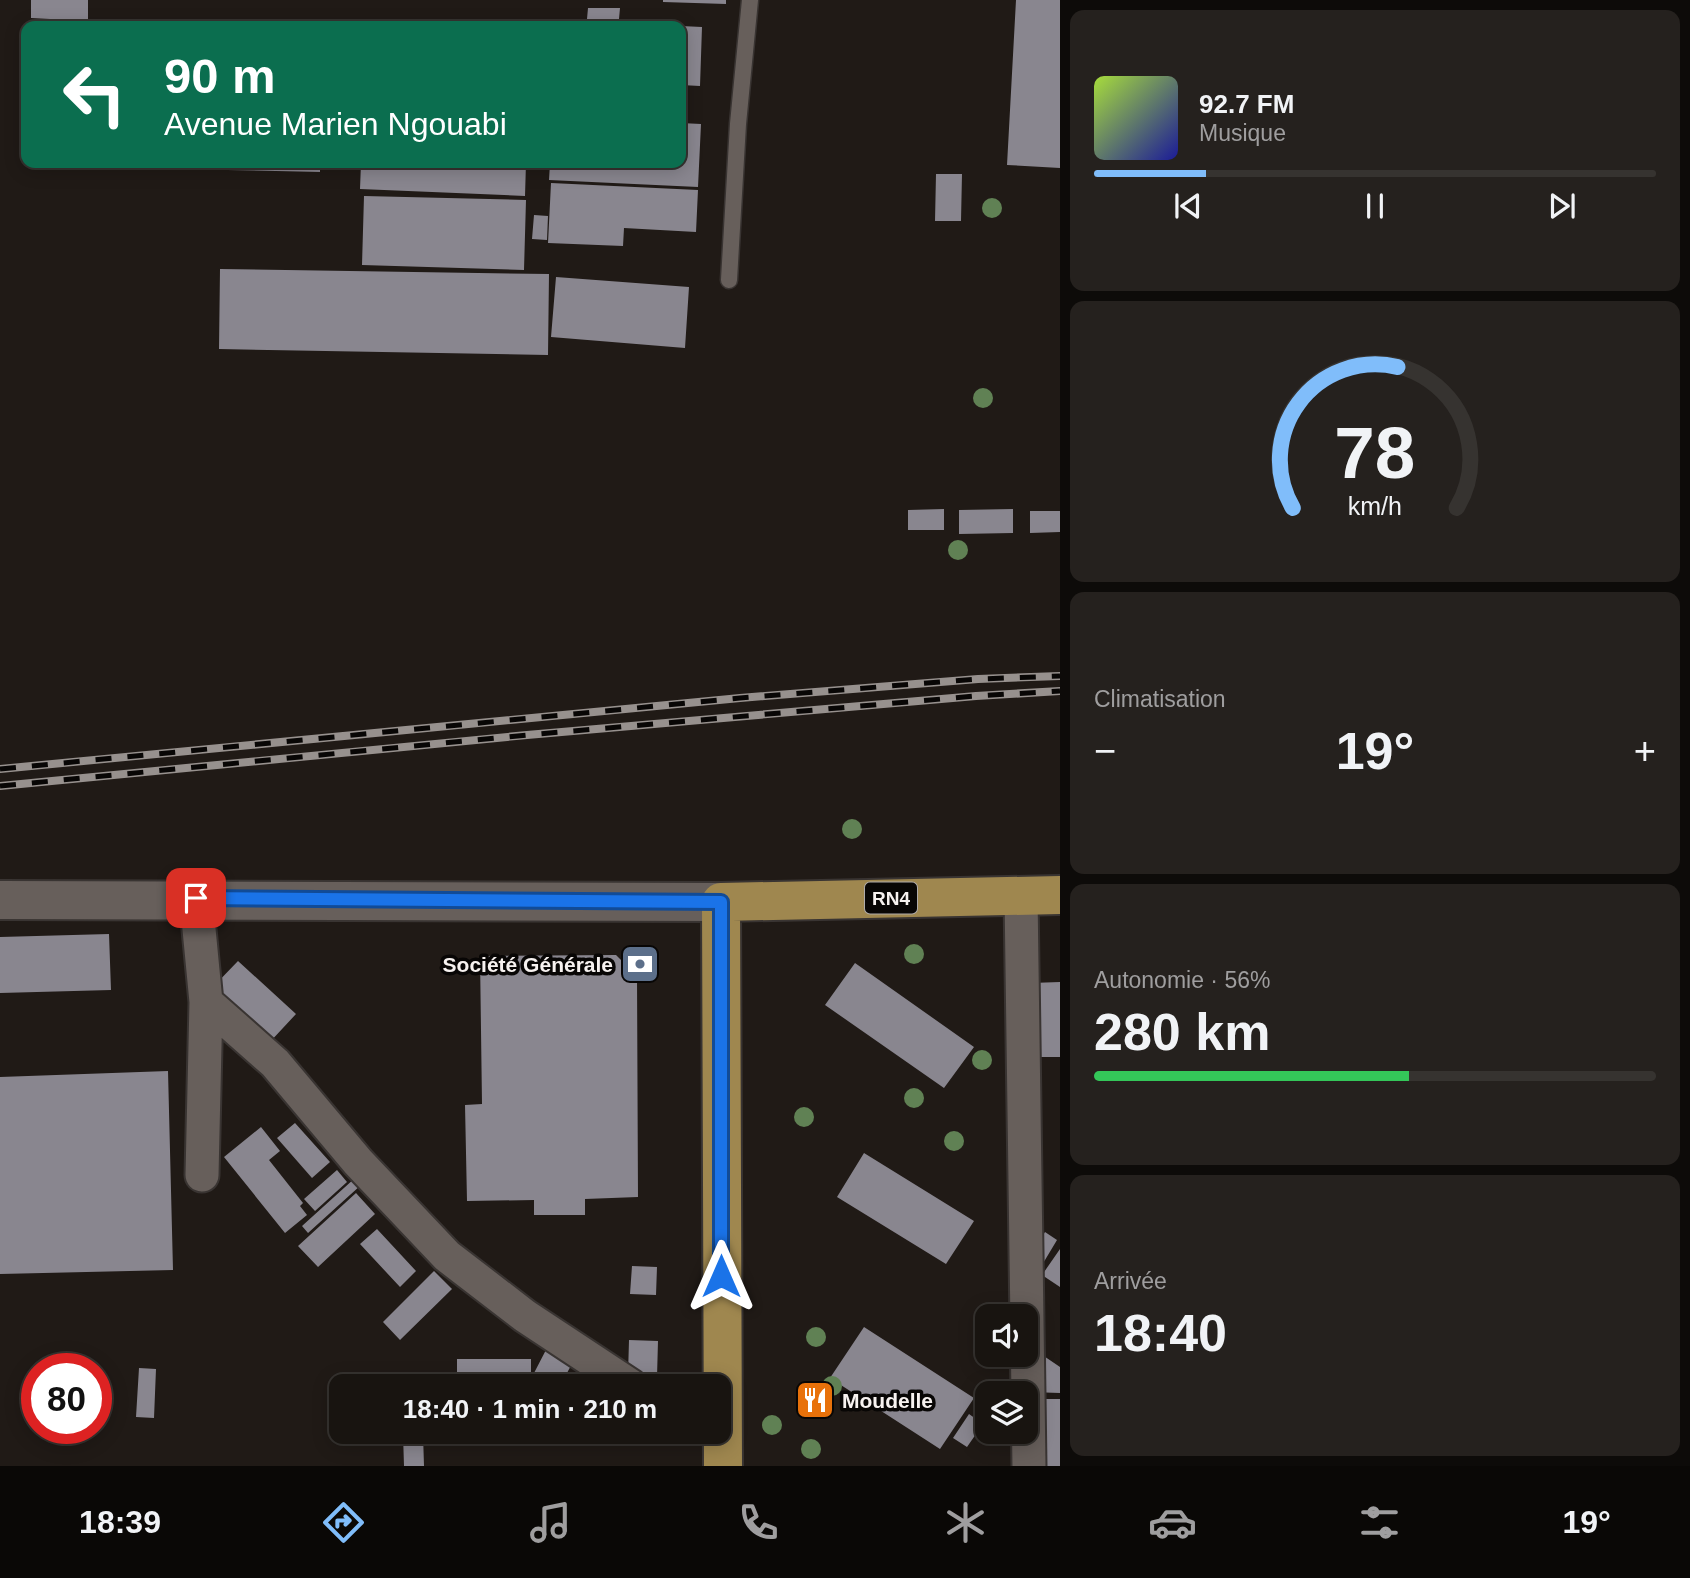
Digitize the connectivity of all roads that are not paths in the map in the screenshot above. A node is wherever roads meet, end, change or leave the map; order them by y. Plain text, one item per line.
1 (750, 0) edge
2 (729, 280) dead end
3 (1021, 895) junction
4 (1060, 895) edge
5 (196, 898) junction
6 (0, 900) edge
7 (721, 902) junction
8 (206, 1002) junction
9 (202, 1175) dead end
10 (613, 1374) edge
11 (719, 1445) edge
12 (1028, 1466) edge

1 - 2 lane
3 - 4 highway, RN4
3 - 7 highway, RN4
3 - 12 street
5 - 6 street
5 - 7 street
5 - 8 street
7 - 11 highway
8 - 9 street
8 - 10 street

